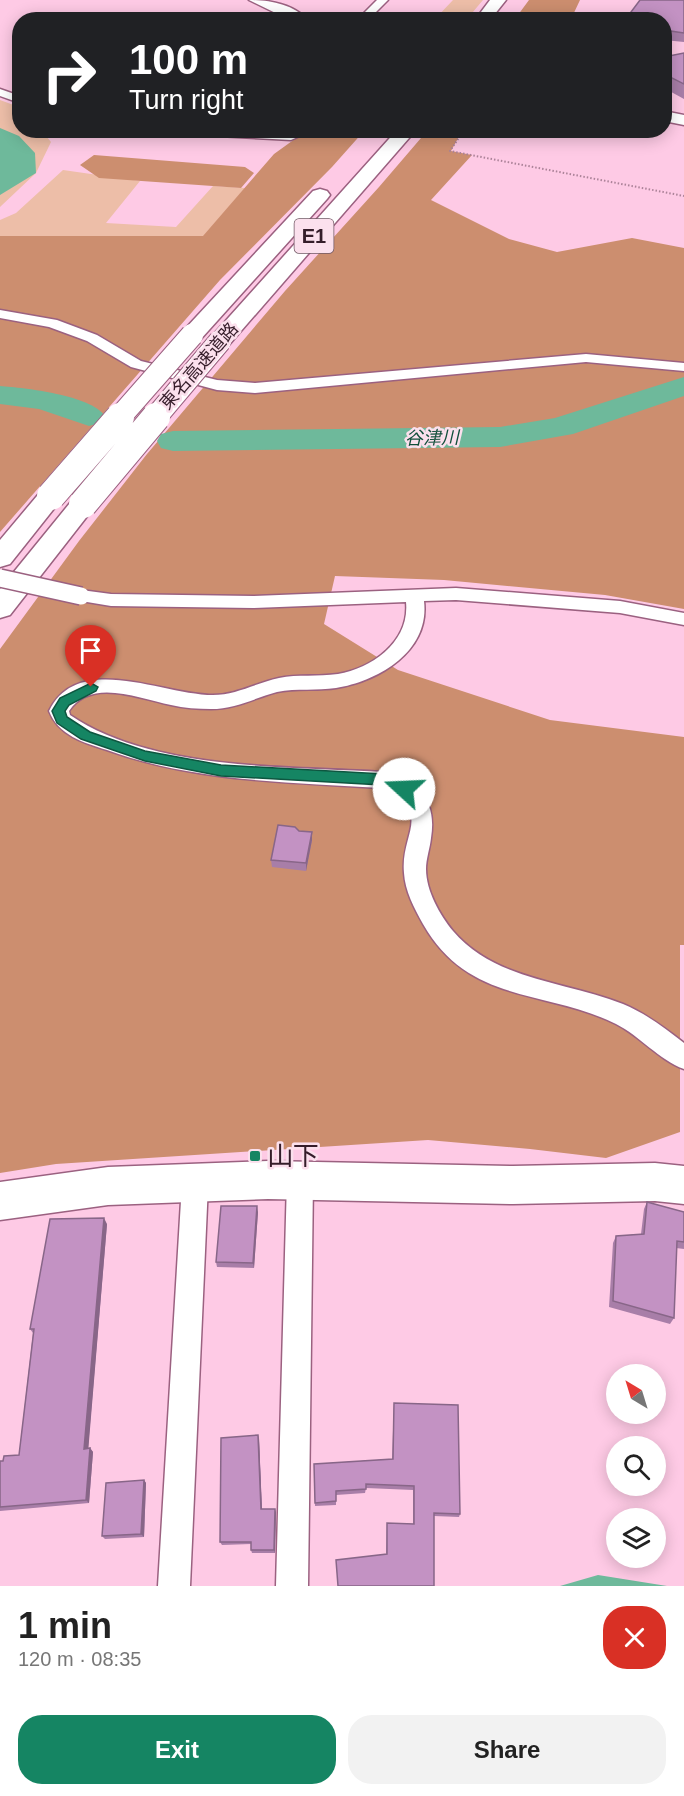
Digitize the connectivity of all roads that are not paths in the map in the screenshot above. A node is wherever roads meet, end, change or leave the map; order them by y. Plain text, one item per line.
1 (256, 0) edge
2 (383, 0) edge
3 (498, 0) edge
4 (288, 12) edge
5 (370, 12) edge
6 (488, 12) edge
7 (401, 138) edge
8 (335, 179) dead end
9 (0, 314) edge
10 (684, 367) edge
11 (0, 558) edge
12 (0, 578) edge
13 (414, 595) junction
14 (0, 608) edge
15 (684, 619) edge
16 (684, 1058) edge
17 (300, 1180) junction
18 (195, 1184) junction
19 (684, 1185) edge
20 (0, 1201) edge
21 (174, 1586) edge
22 (292, 1586) edge

1 - 4 street
2 - 5 street
3 - 6 highway
7 - 14 highway, 東名高速道路 / E1, bridge
8 - 11 highway, 東名高速道路 / E1, bridge
9 - 10 street
12 - 13 street, bridge
13 - 15 street
13 - 16 street
17 - 18 street
17 - 19 street
17 - 22 street
18 - 20 street
18 - 21 street

